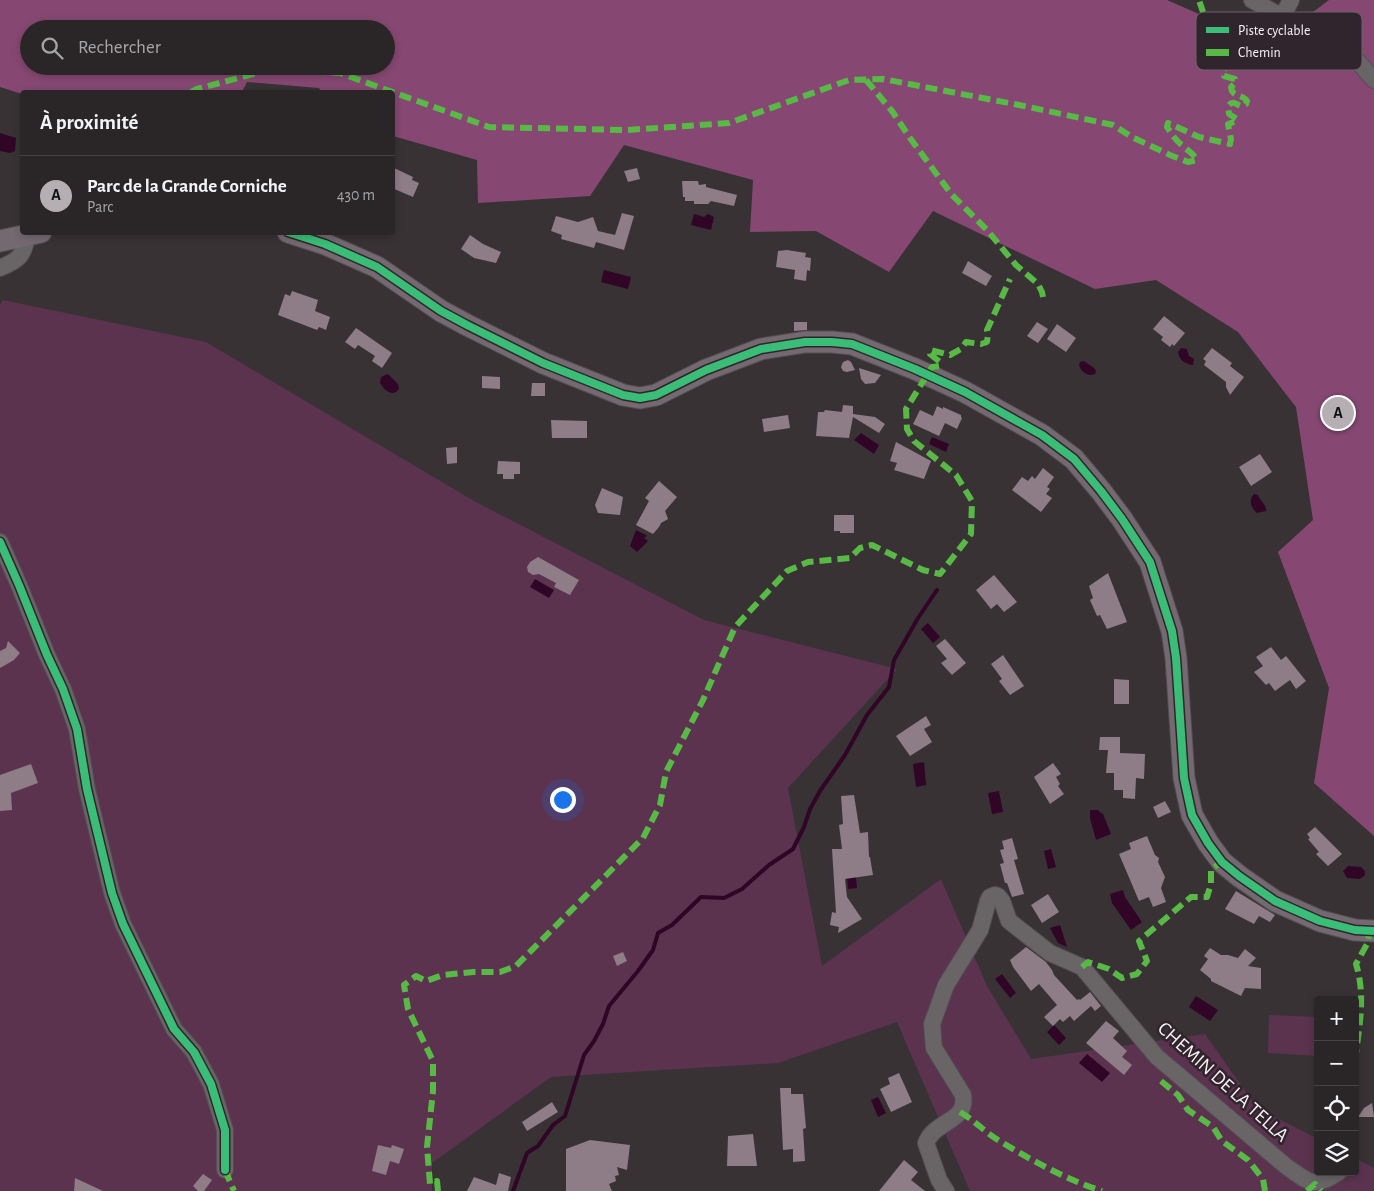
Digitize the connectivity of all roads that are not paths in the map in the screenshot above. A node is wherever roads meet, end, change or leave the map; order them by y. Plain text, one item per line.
1 (1252, 0) edge
2 (1290, 0) edge
3 (1273, 12) edge
4 (1284, 12) edge
5 (1362, 66) edge
6 (1374, 80) edge
7 (29, 235) edge
8 (33, 235) edge
9 (297, 235) edge
10 (0, 241) edge
11 (0, 268) edge
12 (0, 542) edge
13 (1374, 931) edge
14 (225, 1170) dead end
15 (1333, 1176) edge
16 (946, 1191) edge

1 - 3 street
2 - 4 street
5 - 6 street
7 - 10 main road
8 - 11 street
9 - 13 main road
12 - 14 street
15 - 16 street, CHEMIN DE LA TELLA

